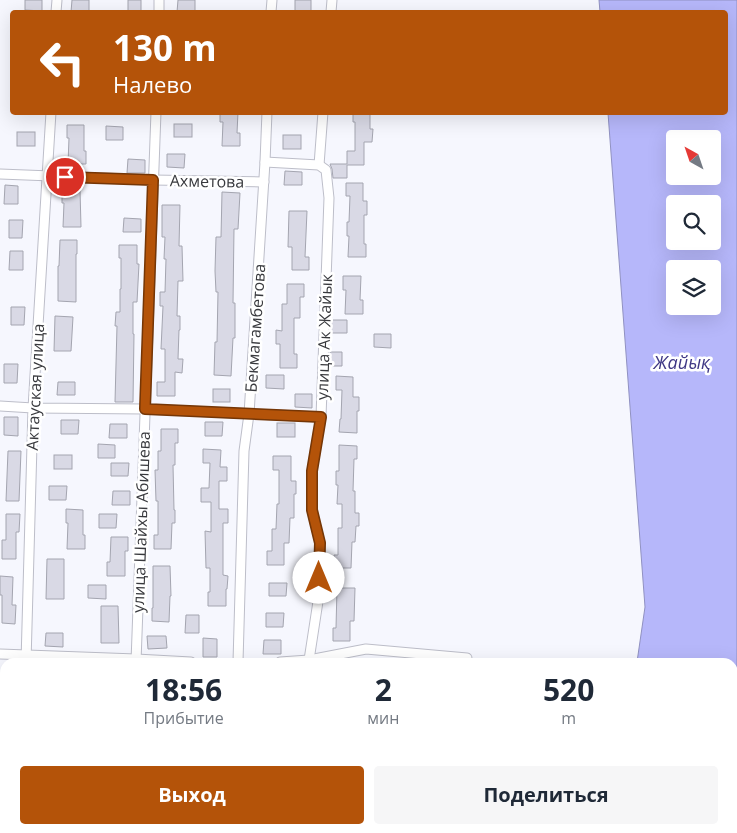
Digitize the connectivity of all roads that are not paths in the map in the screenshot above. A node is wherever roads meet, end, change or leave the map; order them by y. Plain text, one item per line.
1 (51, 115) edge
2 (156, 115) edge
3 (267, 115) edge
4 (323, 115) edge
5 (265, 162) junction
6 (319, 165) junction
7 (0, 174) edge
8 (47, 176) junction
9 (153, 180) junction
10 (264, 182) junction
11 (0, 406) edge
12 (33, 408) junction
13 (145, 409) junction
14 (249, 414) junction
15 (321, 417) junction
16 (0, 654) edge
17 (26, 658) edge
18 (136, 658) edge
19 (238, 658) edge
20 (309, 658) edge
21 (319, 658) edge
22 (467, 658) dead end

1 - 8 street, Актауская улица
2 - 9 street, улица Шайхы Абишева
3 - 5 street, Бекмагамбетова
4 - 6 street, улица Ак Жайык
5 - 6 street
5 - 10 street, Бекмагамбетова
6 - 15 street, улица Ак Жайык
7 - 8 street, Ахметова
8 - 9 street, Ахметова
8 - 12 street, Актауская улица
9 - 10 street, Ахметова
9 - 13 street, улица Шайхы Абишева
10 - 14 street, Бекмагамбетова
11 - 12 street
12 - 13 street
12 - 17 street, Актауская улица
13 - 14 street
13 - 18 street, улица Шайхы Абишева
14 - 15 street
14 - 19 street, Бекмагамбетова
15 - 20 street, улица Ак Жайык
16 - 17 street
21 - 22 street

